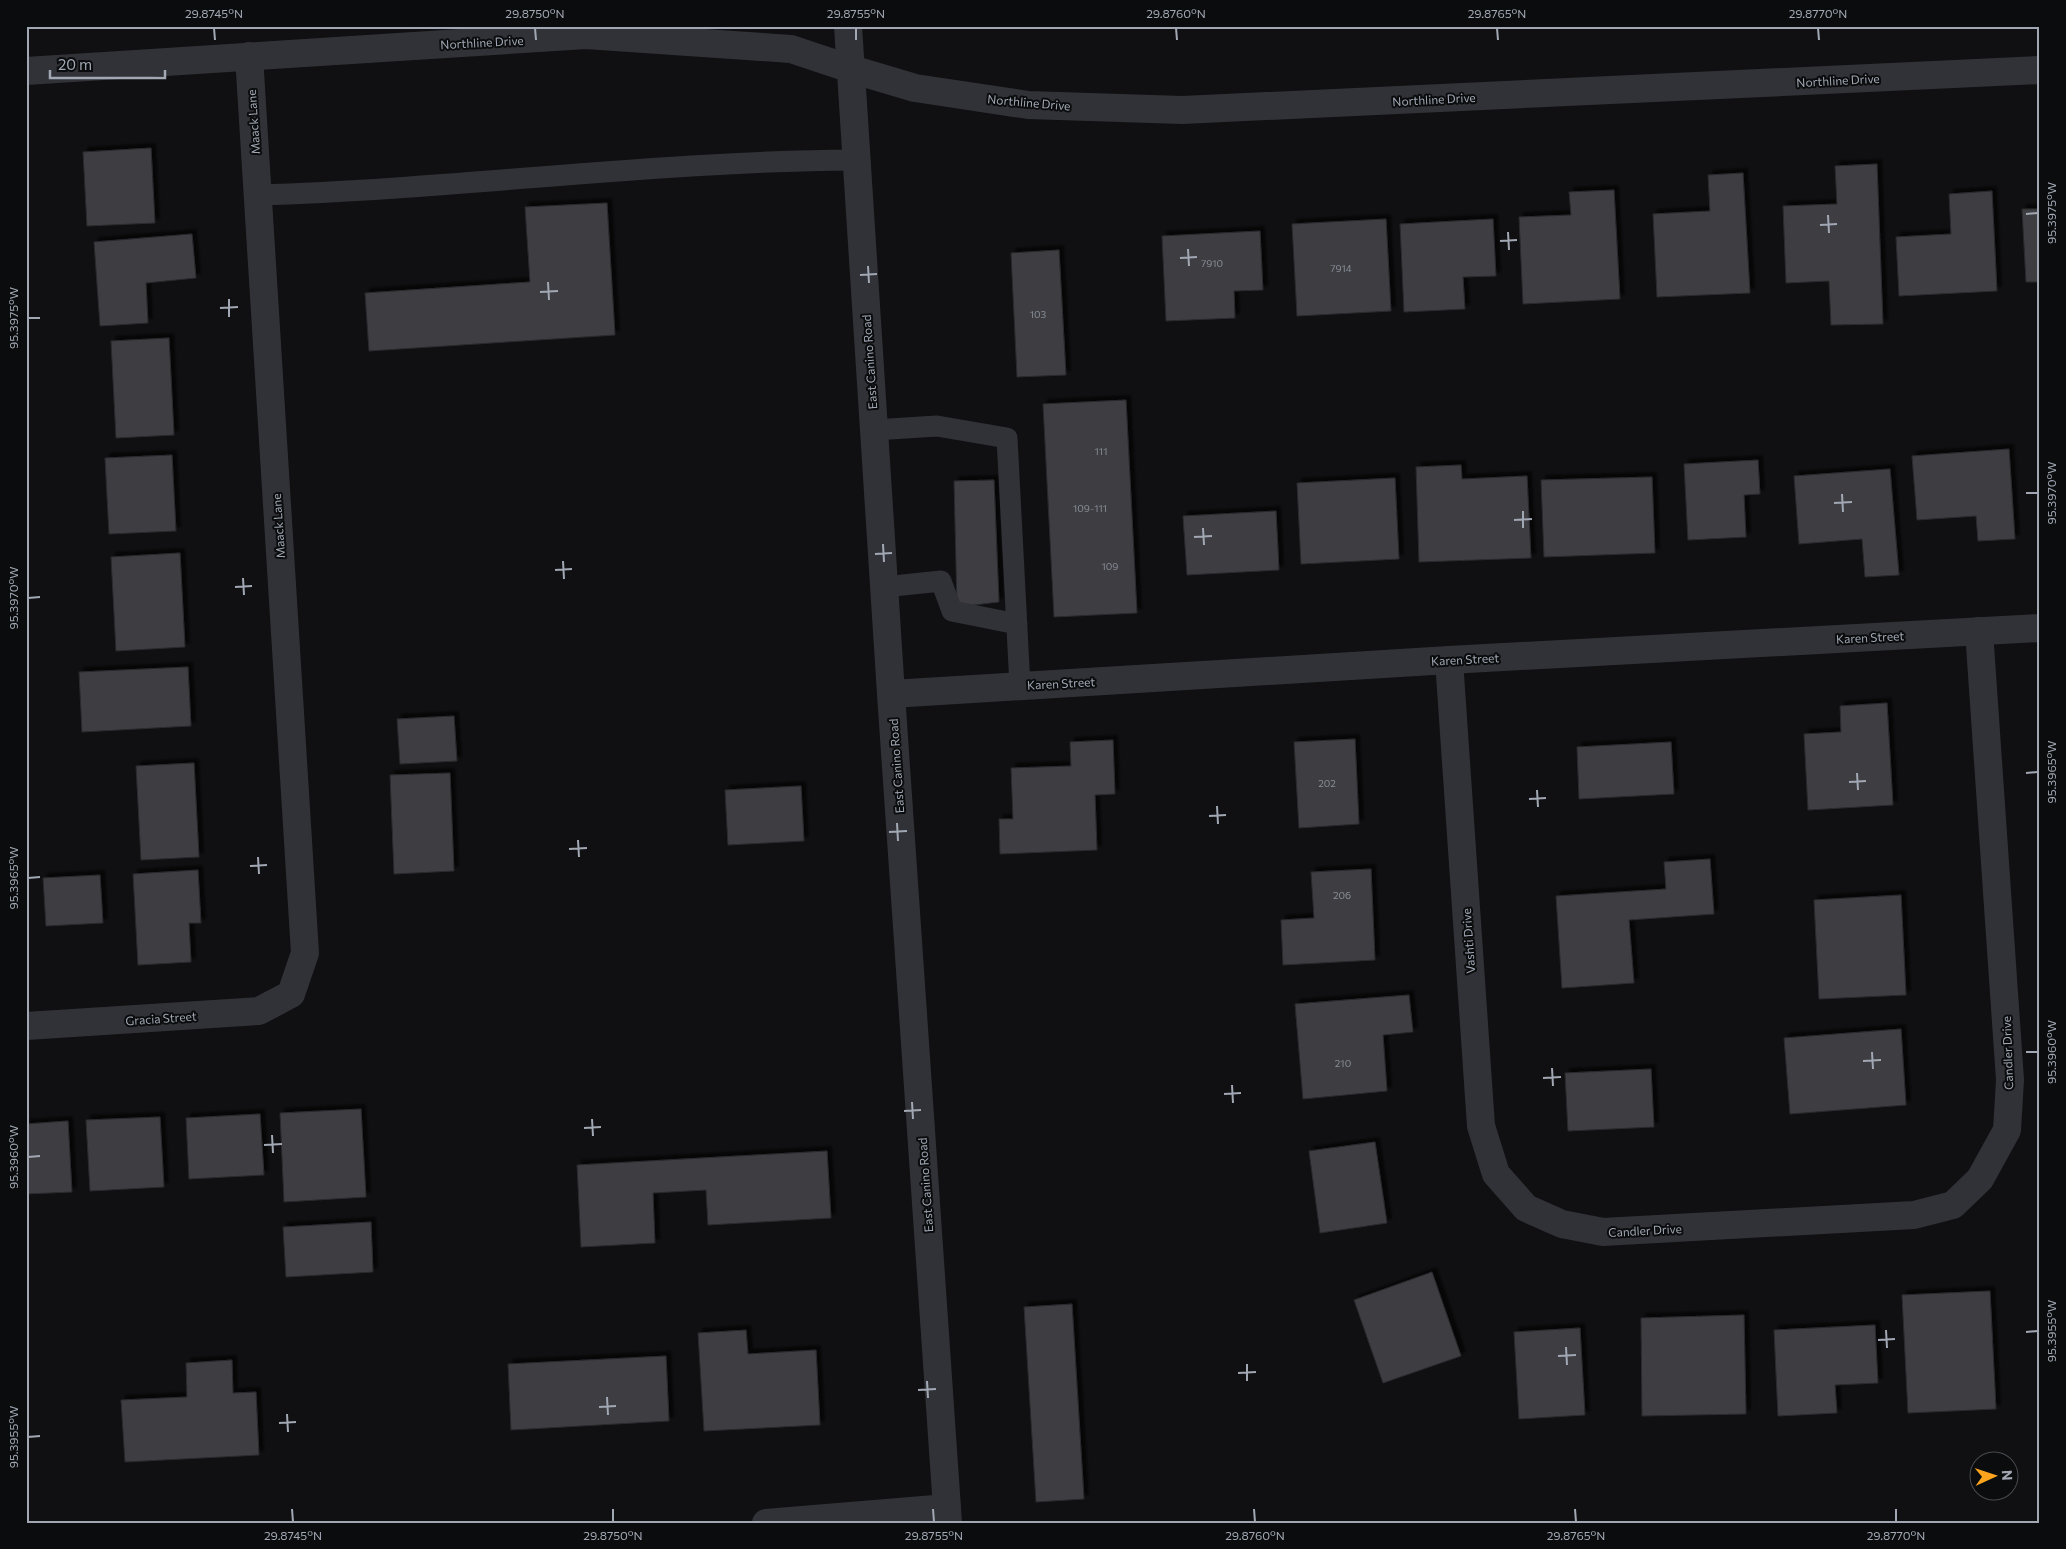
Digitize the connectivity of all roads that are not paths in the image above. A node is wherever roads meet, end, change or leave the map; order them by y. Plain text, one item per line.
1 (848, 26) edge
2 (249, 56) junction
3 (851, 68) junction
4 (2040, 70) edge
5 (26, 71) edge
6 (856, 160) junction
7 (258, 195) junction
8 (874, 430) junction
9 (884, 587) junction
10 (1017, 624) junction
11 (2040, 628) edge
12 (1979, 631) junction
13 (1449, 660) junction
14 (1020, 686) junction
15 (891, 694) junction
16 (291, 994) joint
17 (26, 1026) edge
18 (1526, 1208) joint
19 (948, 1516) edge
20 (766, 1523) edge

1 - 3 street, East Canino Road
2 - 3 street, Northline Drive
2 - 5 street, Northline Drive
2 - 7 street, Maack Lane
3 - 4 street, Northline Drive
3 - 6 street, East Canino Road
6 - 7 lane
6 - 8 street, East Canino Road
7 - 16 street, Maack Lane
8 - 9 street, East Canino Road
8 - 10 lane
9 - 10 lane
9 - 15 street, East Canino Road
10 - 14 lane
11 - 12 street, Karen Street
12 - 13 street, Karen Street
12 - 18 street, Candler Drive
13 - 14 street, Karen Street
13 - 18 street, Vashti Drive
14 - 15 street, Karen Street
15 - 19 street, East Canino Road
16 - 17 street, Gracia Street
19 - 20 street

